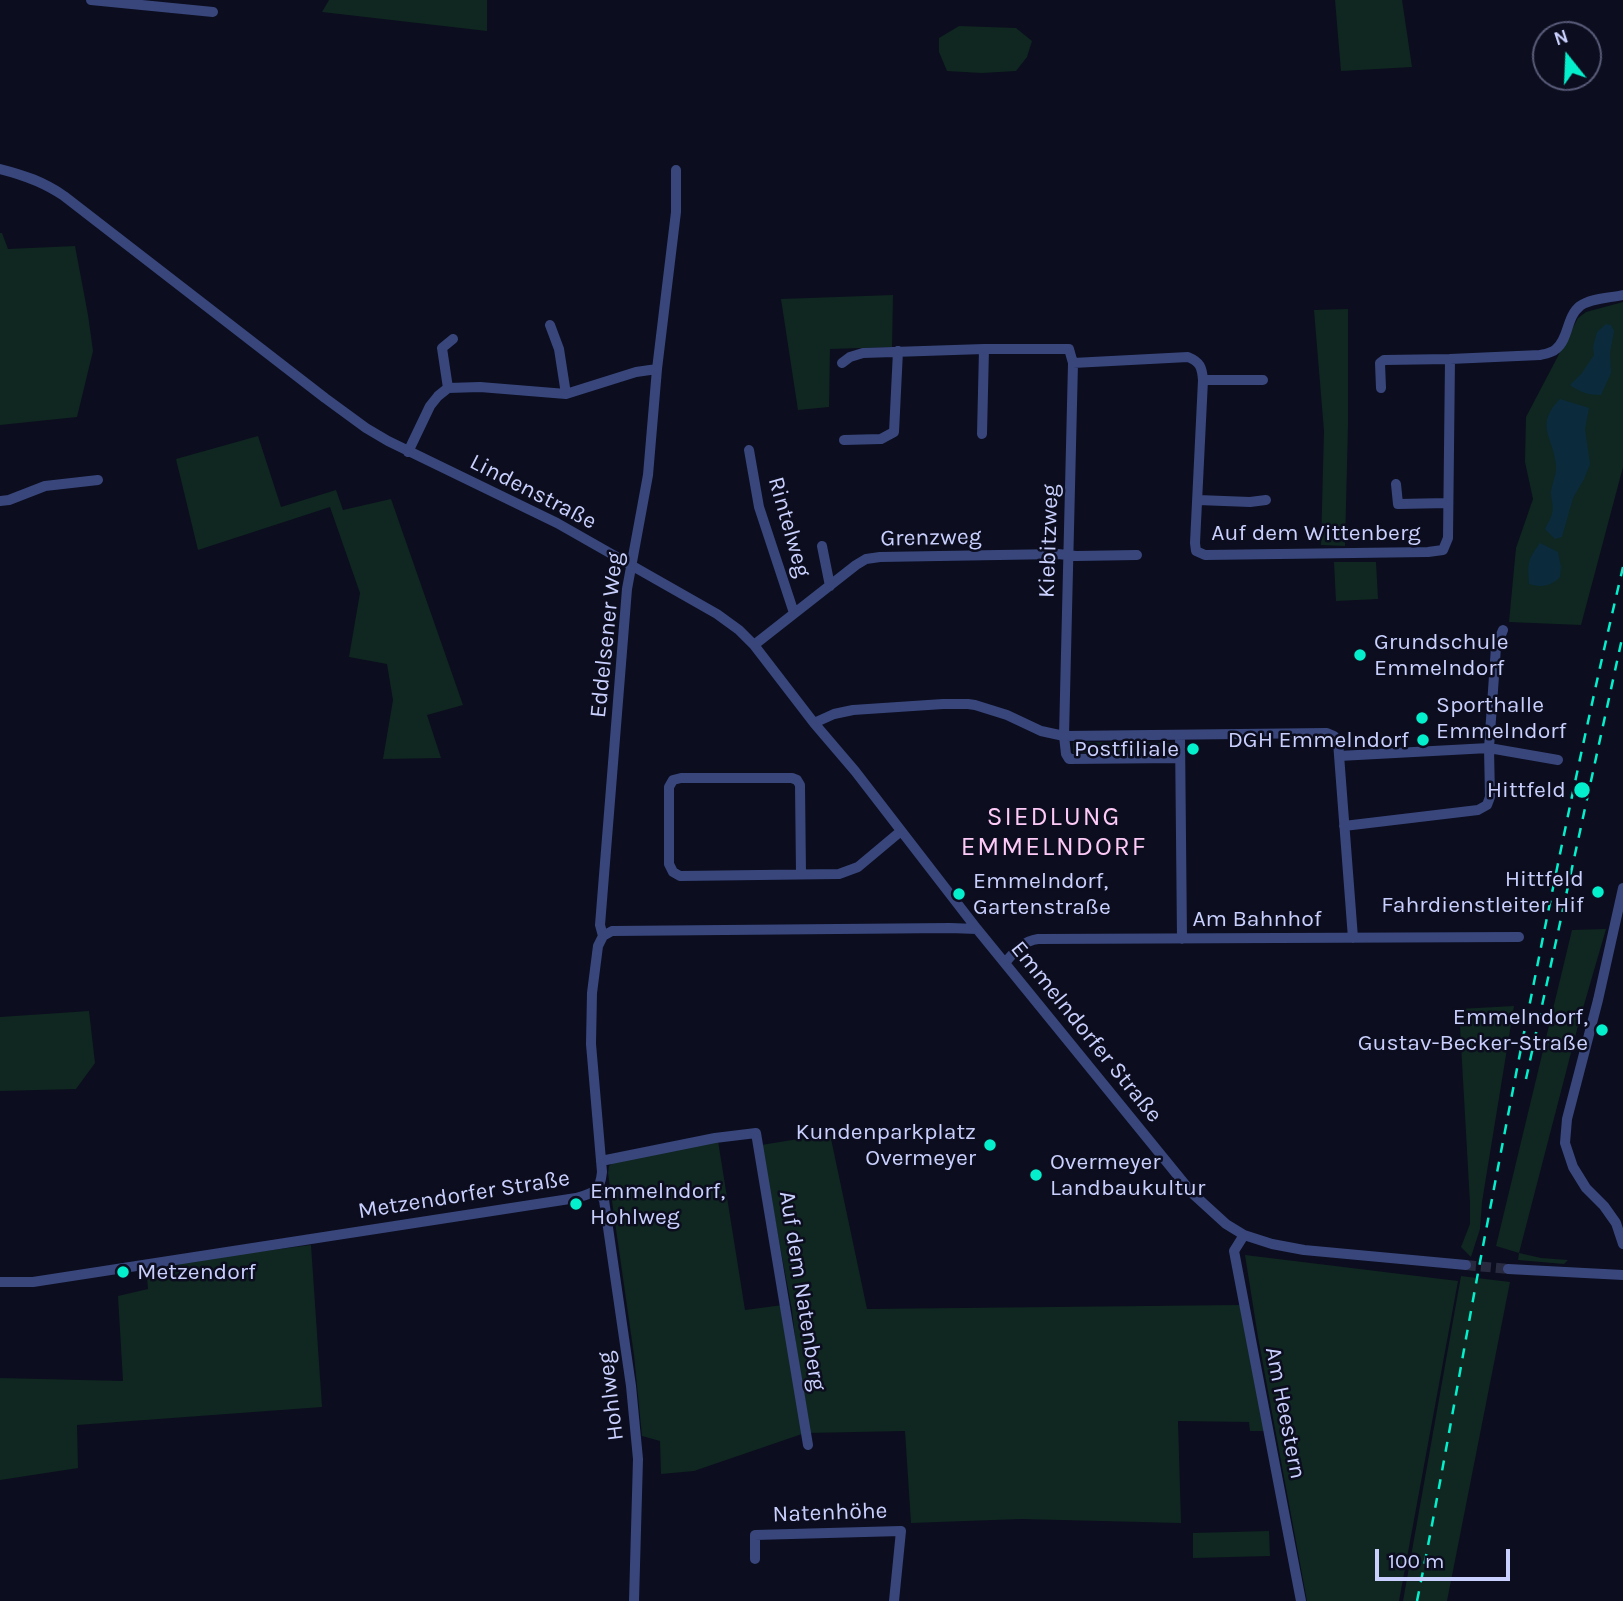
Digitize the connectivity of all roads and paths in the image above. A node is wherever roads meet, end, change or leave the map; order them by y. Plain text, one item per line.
1 (92, 0) edge
2 (213, 12) dead end
3 (0, 169) edge
4 (676, 170) dead end
5 (1623, 295) edge
6 (550, 325) dead end
7 (453, 339) dead end
8 (984, 349) junction
9 (898, 351) junction
10 (1450, 359) junction
11 (842, 363) dead end
12 (1073, 363) junction
13 (657, 369) junction
14 (1203, 380) junction
15 (1264, 380) dead end
16 (448, 388) junction
17 (1381, 388) dead end
18 (566, 394) junction
19 (982, 433) dead end
20 (844, 440) dead end
21 (750, 450) dead end
22 (408, 452) junction
23 (98, 480) dead end
24 (1396, 484) dead end
25 (1266, 499) dead end
26 (1198, 500) junction
27 (0, 501) edge
28 (1448, 503) junction
29 (822, 546) dead end
30 (1067, 554) junction
31 (1138, 555) dead end
32 (631, 564) junction
33 (830, 586) junction
34 (794, 613) junction
35 (1503, 630) dead end
36 (754, 645) junction
37 (814, 723) junction
38 (1180, 735) junction
39 (1064, 736) junction
40 (1489, 747) junction
41 (1339, 756) junction
42 (1180, 758) junction
43 (1558, 760) dead end
44 (1344, 826) junction
45 (901, 831) junction
46 (801, 874) junction
47 (1623, 888) edge
48 (977, 929) junction
49 (603, 936) junction
50 (1518, 937) dead end
51 (1353, 938) junction
52 (1182, 939) junction
53 (1005, 962) junction
54 (601, 1161) junction
55 (597, 1190) junction
56 (1244, 1235) junction
57 (1623, 1244) edge
58 (1466, 1265) tunnel mouth
59 (1507, 1269) tunnel mouth
60 (1623, 1275) edge
61 (0, 1282) edge
62 (808, 1445) dead end
63 (755, 1559) dead end
64 (634, 1601) edge
65 (894, 1601) edge
66 (1301, 1601) edge

1 - 2 street
3 - 22 street, Lindenstraße
4 - 13 street, Eddelsener Weg
5 - 10 street
6 - 18 street
7 - 16 street
8 - 9 street
8 - 12 street, Kiebitzweg
8 - 19 street
9 - 11 street
9 - 20 street
10 - 17 street
10 - 28 street, Auf dem Wittenberg
12 - 14 street
12 - 30 street, Kiebitzweg
13 - 18 street
13 - 32 street, Eddelsener Weg
14 - 15 street
14 - 26 street, Auf dem Wittenberg
16 - 18 street
16 - 22 street
21 - 34 street, Rintelweg
22 - 32 street, Lindenstraße
23 - 27 street
24 - 28 street
25 - 26 street
26 - 28 street, Auf dem Wittenberg
29 - 33 street
30 - 31 street, Grenzweg
30 - 33 street, Grenzweg
30 - 39 street, Kiebitzweg
32 - 36 street, Lindenstraße
32 - 49 street, Eddelsener Weg
33 - 34 street, Grenzweg
34 - 36 street, Grenzweg
35 - 40 street
36 - 37 street, Lindenstraße
37 - 39 street
37 - 45 street, Lindenstraße
38 - 39 street
38 - 41 street
38 - 42 street
39 - 42 street
40 - 41 street
40 - 43 street
40 - 44 street
41 - 44 street
42 - 52 street
44 - 51 street
45 - 46 street
45 - 48 street, Lindenstraße
46 - 46 street
47 - 57 street
48 - 49 street
48 - 53 street, Emmelndorfer Straße
49 - 54 street, Metzendorfer Straße
50 - 51 street, Am Bahnhof
51 - 52 street, Am Bahnhof
52 - 53 street, Am Bahnhof
53 - 56 street, Emmelndorfer Straße
54 - 55 street, Metzendorfer Straße
54 - 62 street, Auf dem Natenberg
55 - 61 street, Metzendorfer Straße
55 - 64 street, Hohlweg
56 - 58 street, Emmelndorfer Straße
56 - 66 street, Am Heestern
59 - 60 street
63 - 65 street, Natenhöhe

